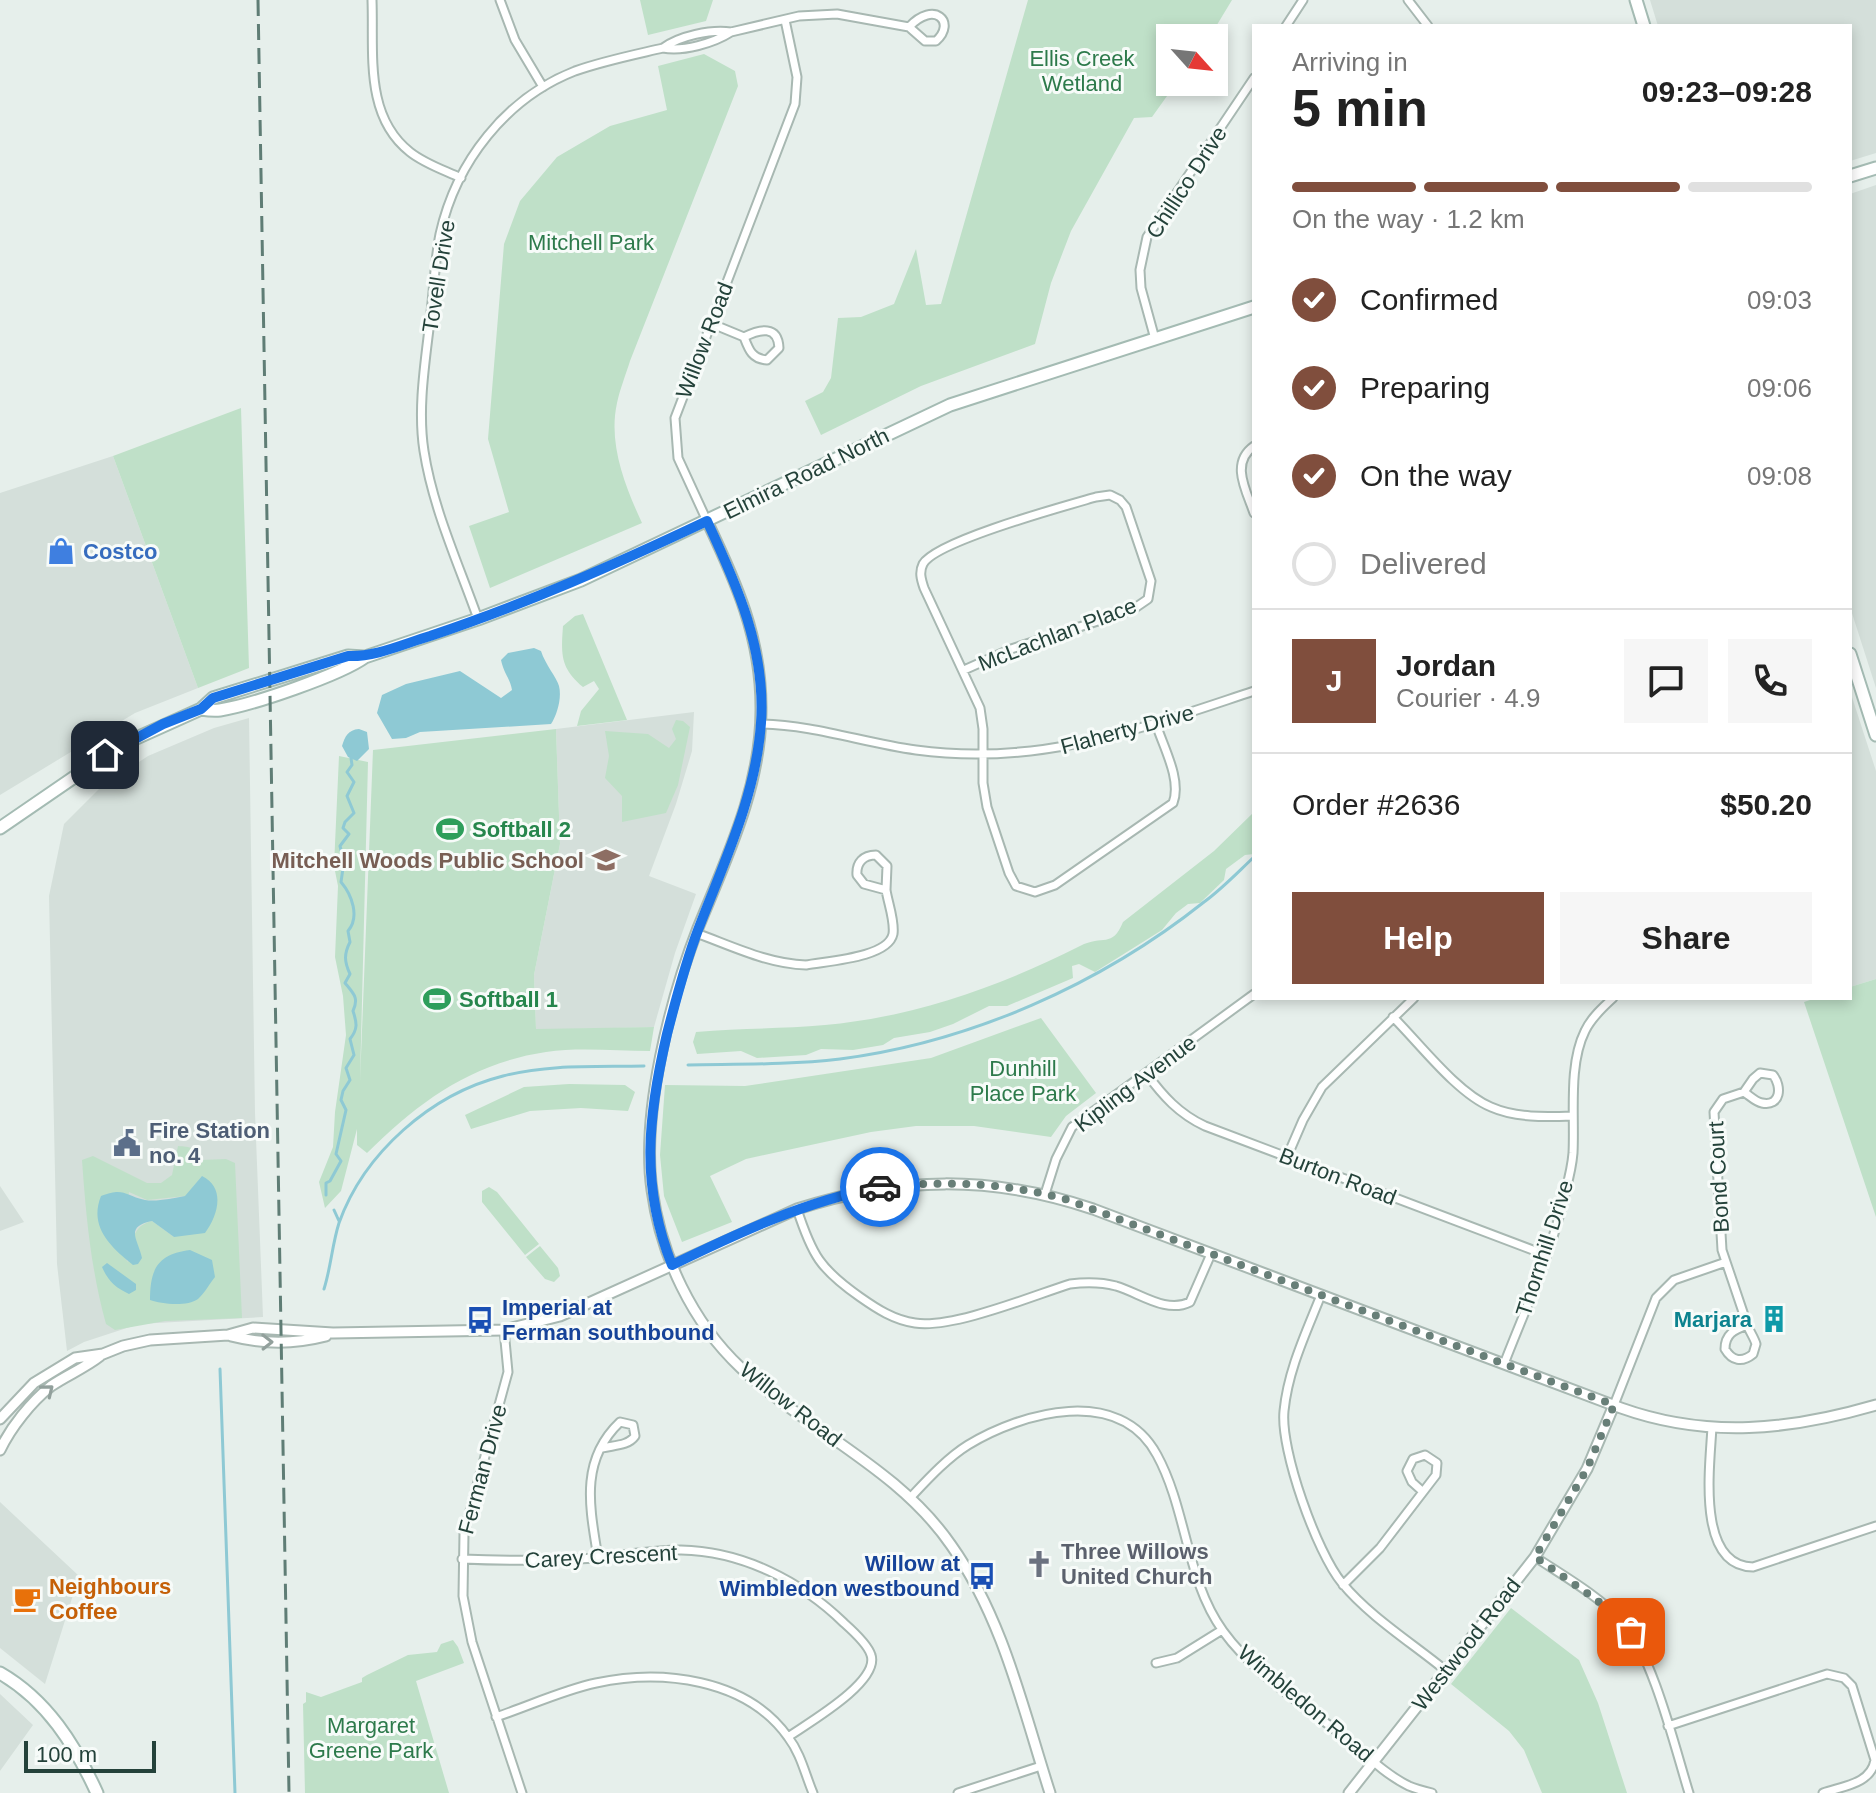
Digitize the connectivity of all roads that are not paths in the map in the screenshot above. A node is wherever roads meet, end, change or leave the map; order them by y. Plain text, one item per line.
1 (372, 0) edge
2 (500, 0) edge
3 (1303, 0) edge
4 (1408, 0) edge
5 (1636, 0) edge
6 (785, 20) junction
7 (1287, 24) edge
8 (1426, 24) edge
9 (1643, 24) edge
10 (909, 27) junction
11 (1252, 82) edge
12 (543, 87) junction
13 (1876, 168) edge
14 (1852, 175) edge
15 (461, 178) junction
16 (1252, 308) edge
17 (710, 323) junction
18 (744, 337) junction
19 (1155, 339) junction
20 (1252, 448) edge
21 (1252, 506) edge
22 (707, 521) junction
23 (478, 619) junction
24 (1852, 660) edge
25 (964, 670) junction
26 (1252, 692) edge
27 (761, 724) junction
28 (1156, 724) junction
29 (1876, 735) edge
30 (982, 754) junction
31 (0, 828) edge
32 (886, 890) junction
33 (696, 933) junction
34 (1252, 995) edge
35 (1412, 1000) edge
36 (1611, 1000) edge
37 (1393, 1017) junction
38 (1146, 1073) junction
39 (1744, 1092) junction
40 (1572, 1116) junction
41 (1287, 1157) junction
42 (1045, 1194) junction
43 (797, 1209) junction
44 (1211, 1254) junction
45 (1546, 1255) junction
46 (1726, 1262) junction
47 (672, 1265) junction
48 (1321, 1295) junction
49 (1747, 1325) junction
50 (504, 1330) junction
51 (103, 1354) junction
52 (1504, 1364) junction
53 (1614, 1405) junction
54 (1876, 1405) edge
55 (0, 1419) edge
56 (1712, 1427) junction
57 (602, 1448) junction
58 (0, 1450) edge
59 (1422, 1491) junction
60 (910, 1498) junction
61 (1876, 1526) edge
62 (1535, 1557) junction
63 (598, 1558) junction
64 (462, 1559) junction
65 (1343, 1585) junction
66 (1222, 1630) junction
67 (1156, 1663) dead end
68 (1445, 1670) junction
69 (1, 1672) edge
70 (496, 1717) junction
71 (1668, 1726) junction
72 (788, 1737) junction
73 (1374, 1761) junction
74 (1041, 1766) junction
75 (97, 1793) edge
76 (522, 1793) edge
77 (813, 1793) edge
78 (958, 1793) edge
79 (1050, 1793) edge
80 (1349, 1793) edge
81 (1432, 1793) edge
82 (1689, 1793) edge
83 (1823, 1793) edge

1 - 15 street
2 - 12 street
3 - 7 street
4 - 8 street
5 - 9 main road
6 - 10 street, Tovell Drive
6 - 12 street, Tovell Drive
6 - 17 street, Willow Road
10 - 10 street, Tovell Drive
11 - 19 street, Chillico Drive
12 - 15 street, Tovell Drive
13 - 14 main road
15 - 23 street, Tovell Drive
16 - 19 main road, Elmira Road North
17 - 18 street
17 - 22 street, Willow Road
18 - 18 street
19 - 22 main road, Elmira Road North
20 - 21 street
22 - 23 main road, Elmira Road North
22 - 27 street, Willow Road
23 - 31 main road, Elmira Road North
24 - 29 main road
25 - 25 street, McLachlan Place
25 - 30 street, McLachlan Place
26 - 28 street, Flaherty Drive
27 - 30 street, Flaherty Drive
27 - 33 street, Willow Road
28 - 30 street, Flaherty Drive
28 - 30 street, McLachlan Place
32 - 32 street
32 - 33 street
33 - 47 street, Willow Road
34 - 38 street, Kipling Avenue
35 - 37 street
36 - 40 street, Thornhill Drive
37 - 40 street
37 - 41 street
38 - 41 street, Burton Road
38 - 42 street, Kipling Avenue
39 - 39 street, Bond Court
39 - 46 street, Bond Court
40 - 45 street, Thornhill Drive
41 - 45 street, Burton Road
42 - 43 street
42 - 44 street
43 - 44 street
43 - 47 street
44 - 48 street
45 - 52 street, Thornhill Drive
46 - 49 street, Bond Court
46 - 53 street, Westwood Road
47 - 50 street
47 - 60 street, Willow Road
48 - 52 street
48 - 65 street
49 - 49 street, Bond Court
50 - 51 street
50 - 64 street, Ferman Drive
51 - 55 street
58 -> 51 street
52 - 53 street
53 - 56 street
53 - 62 street, Westwood Road
54 - 56 street
56 - 61 street
57 - 57 street
57 - 63 street
59 - 59 street
59 - 65 street
60 - 66 street, Wimbledon Road
60 - 74 street, Willow Road
62 - 68 street, Westwood Road
62 - 71 street
63 - 64 street, Carey Crescent
63 - 72 street, Carey Crescent
64 - 70 street, Ferman Drive
65 - 68 street
66 - 67 street
66 - 73 street, Wimbledon Road
68 - 73 street, Westwood Road
69 - 75 main road
70 - 72 street
70 - 76 street, Ferman Drive
71 - 82 street
71 - 83 street
72 - 77 street
73 - 80 street, Westwood Road
73 - 81 street, Wimbledon Road
74 - 78 street
74 - 79 street, Willow Road

